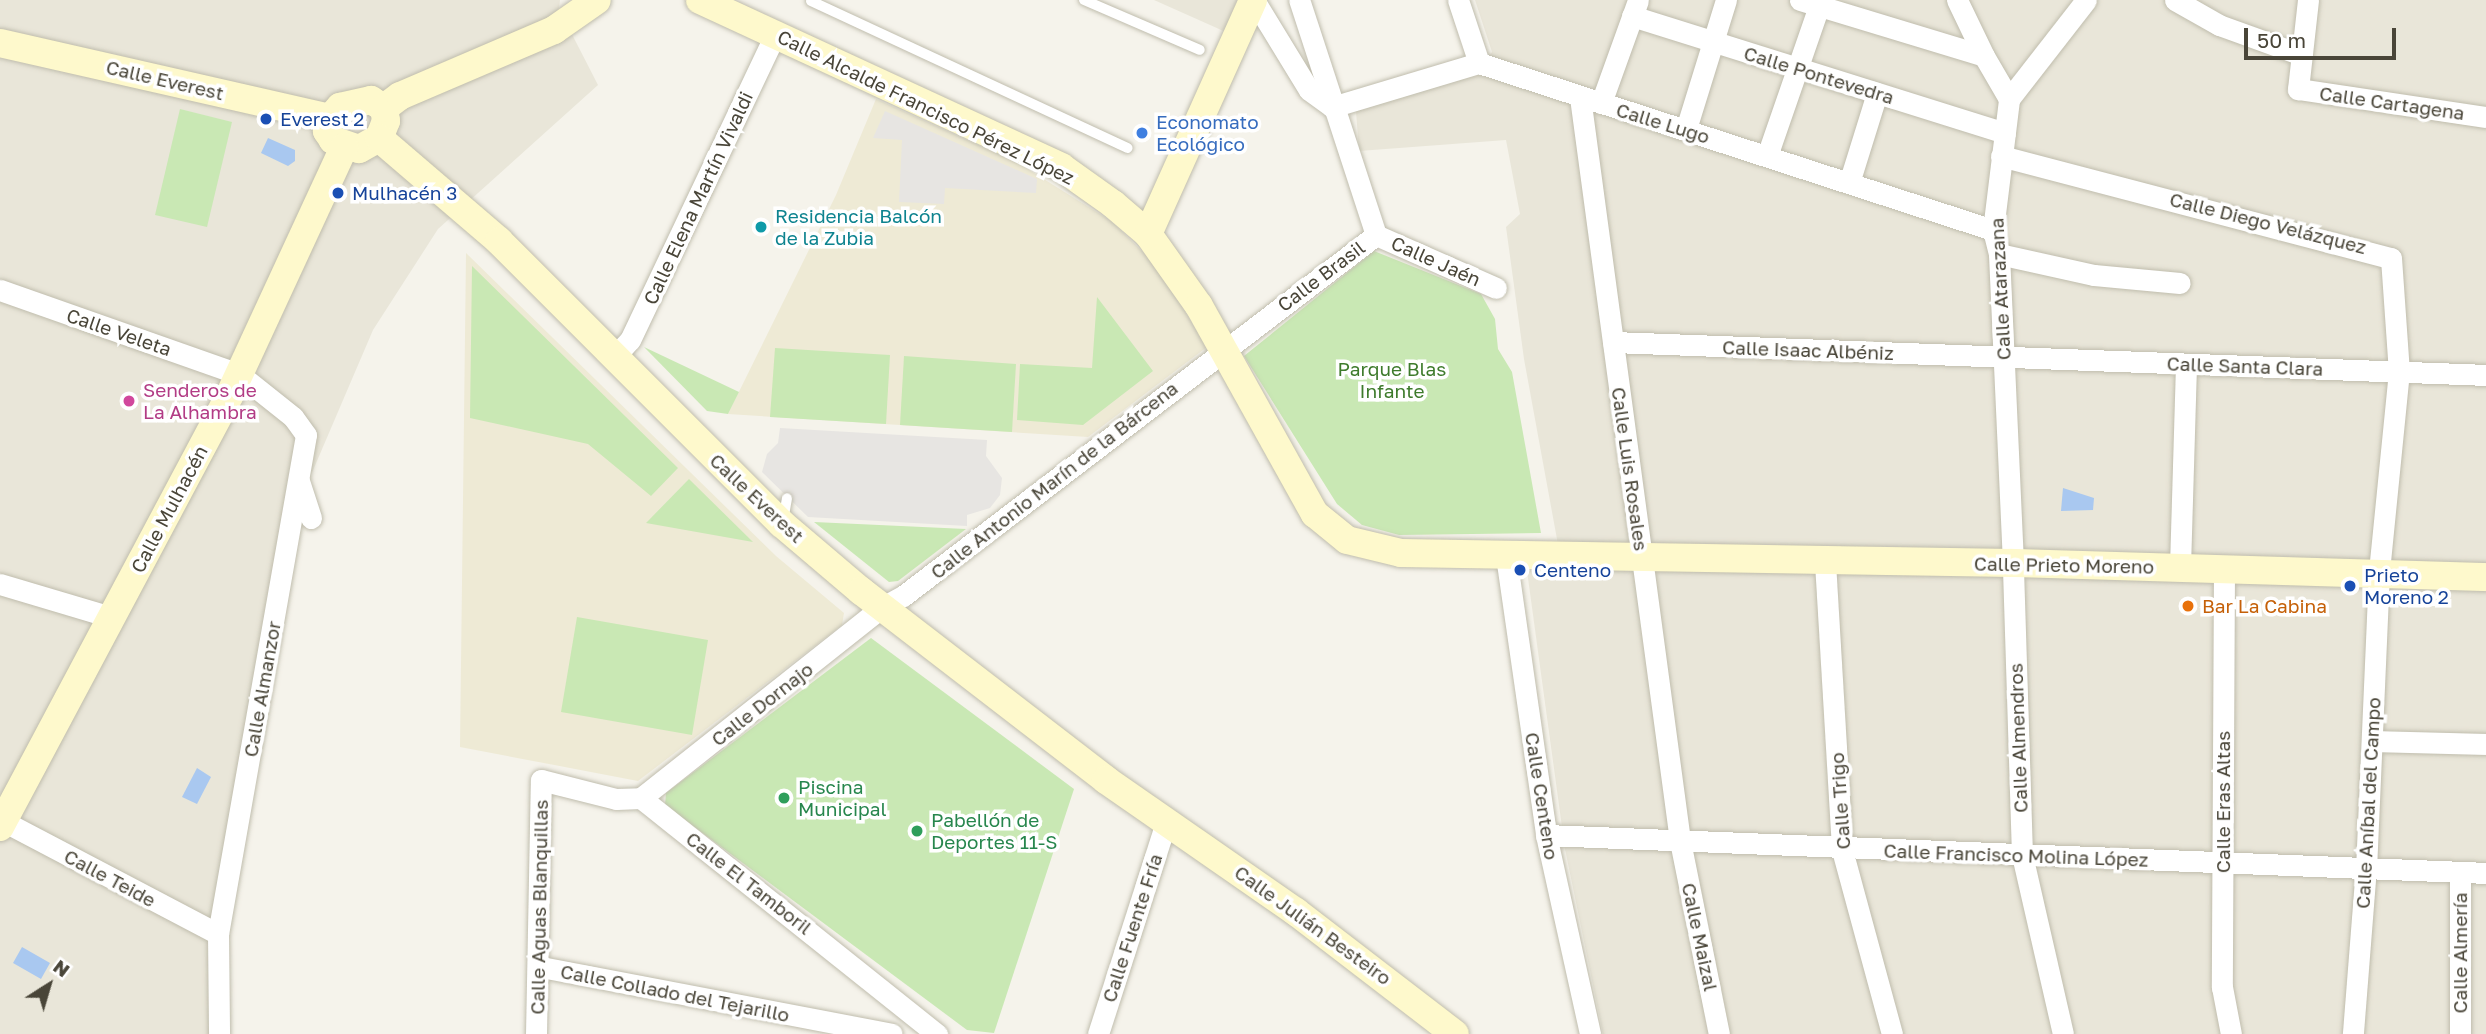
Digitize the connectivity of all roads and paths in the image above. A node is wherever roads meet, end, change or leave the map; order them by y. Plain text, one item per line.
1 (700, 0) edge
2 (811, 0) edge
3 (1084, 0) edge
4 (1254, 0) edge
5 (1299, 0) edge
6 (1458, 0) edge
7 (1726, 0) edge
8 (1957, 0) edge
9 (2086, 0) edge
10 (2175, 0) edge
11 (2308, 0) edge
12 (1813, 2) edge
13 (583, 5) edge
14 (1635, 8) edge
15 (775, 35) junction
16 (1713, 42) junction
17 (0, 43) edge
18 (1200, 50) dead end
19 (1984, 55) junction
20 (2302, 55) junction
21 (1479, 63) junction
22 (1797, 69) junction
23 (1877, 93) junction
24 (1580, 97) junction
25 (2009, 99) junction
26 (1601, 103) junction
27 (1332, 107) junction
28 (384, 108) junction
29 (2486, 117) edge
30 (330, 118) junction
31 (1686, 129) junction
32 (2005, 133) junction
33 (379, 138) junction
34 (344, 147) junction
35 (1128, 148) dead end
36 (1767, 156) junction
37 (2001, 156) junction
38 (1849, 183) junction
39 (1993, 230) junction
40 (1148, 234) junction
41 (1376, 235) junction
42 (1999, 254) junction
43 (2180, 283) dead end
44 (1496, 288) dead end
45 (0, 290) edge
46 (1613, 342) junction
47 (1224, 349) junction
48 (614, 357) junction
49 (2004, 358) junction
50 (2186, 364) junction
51 (2399, 371) junction
52 (239, 374) junction
53 (2486, 375) edge
54 (299, 479) junction
55 (311, 518) dead end
56 (1506, 556) junction
57 (1642, 558) junction
58 (1825, 562) junction
59 (2013, 563) junction
60 (2180, 567) junction
61 (2224, 569) junction
62 (2379, 572) junction
63 (2486, 577) edge
64 (0, 584) edge
65 (881, 608) junction
66 (111, 617) junction
67 (2372, 741) junction
68 (2486, 744) edge
69 (641, 798) junction
70 (1, 815) edge
71 (1166, 822) junction
72 (1546, 835) junction
73 (1680, 841) junction
74 (1842, 850) junction
75 (2022, 855) junction
76 (2223, 862) junction
77 (2366, 867) junction
78 (2460, 872) junction
79 (2486, 873) edge
80 (218, 934) junction
81 (541, 967) junction
82 (219, 1034) edge
83 (536, 1034) edge
84 (892, 1034) edge
85 (937, 1034) edge
86 (1098, 1034) edge
87 (1455, 1034) edge
88 (1590, 1034) edge
89 (1719, 1034) edge
90 (1892, 1034) edge
91 (2063, 1034) edge
92 (2231, 1034) edge
93 (2353, 1034) edge
94 (2460, 1034) edge

1 - 15 street, Calle Alcalde Francisco Pérez López
2 - 35 lane
3 - 18 lane
4 - 27 street
4 - 40 street
5 - 27 street, Calle Brasil
6 - 21 street
7 - 16 street
8 - 19 street
9 - 25 street
10 - 20 street
11 - 20 street
12 - 19 street
12 - 22 street
13 - 28 street
14 - 16 street, Calle Pontevedra
14 - 26 street
15 - 40 street, Calle Alcalde Francisco Pérez López
15 - 48 street, Calle Elena Martín Vivaldi
16 - 22 street, Calle Pontevedra
16 - 31 street
17 - 30 street, Calle Everest
19 - 25 street
20 - 29 street, Calle Cartagena
21 - 24 street, Calle Lugo
21 - 27 street
22 - 23 street, Calle Pontevedra
22 - 36 street
23 - 32 street, Calle Pontevedra
23 - 38 street
24 - 26 street, Calle Lugo
24 - 46 street, Calle Luis Rosales
25 - 32 street, Calle Atarazana
26 - 31 street, Calle Lugo
27 - 41 street, Calle Brasil
28 - 30 street
28 - 33 street
30 - 34 street
31 - 36 street, Calle Lugo
32 - 37 street, Calle Atarazana
33 - 34 street
33 - 48 street, Calle Everest
34 - 52 street, Calle Mulhacén
36 - 38 street, Calle Lugo
37 - 39 street, Calle Atarazana
37 - 51 street, Calle Diego Velázquez
38 - 39 street, Calle Lugo
39 - 42 street, Calle Atarazana
40 - 47 street, Calle Alcalde Francisco Pérez López
41 - 44 street, Calle Jaén
41 - 47 street, Calle Brasil
42 - 43 street
42 - 49 street, Calle Atarazana
45 - 52 street, Calle Veleta
46 - 49 street, Calle Isaac Albéniz
46 - 57 street, Calle Luis Rosales
47 - 56 street, Calle Alcalde Francisco Pérez López
47 - 65 street, Calle Antonio Marín de la Bárcena
48 - 65 street, Calle Everest
49 - 50 street, Calle Santa Clara
49 - 59 street, Calle Atarazana
50 - 51 street, Calle Santa Clara
50 - 60 street
51 - 53 street, Calle Santa Clara
51 - 62 street, Calle Diego Velázquez
52 - 54 street, Calle Almanzor
52 - 66 street, Calle Mulhacén
54 - 55 street
54 - 80 street, Calle Almanzor
56 - 57 street, Calle Alcalde Francisco Pérez López
56 - 72 street, Calle Centeno
57 - 58 street, Calle Prieto Moreno
57 - 73 street, Calle Luis Rosales
58 - 59 street, Calle Prieto Moreno
58 - 74 street, Calle Trigo
59 - 60 street, Calle Prieto Moreno
59 - 75 street, Calle Almendros
60 - 61 street, Calle Prieto Moreno
61 - 62 street, Calle Prieto Moreno
61 - 76 street, Calle Eras Altas
62 - 63 street, Calle Prieto Moreno
62 - 67 street, Calle Aníbal del Campo
64 - 66 street
65 - 69 street, Calle Dornajo
65 - 71 street, Calle Everest
66 - 70 street, Calle Mulhacén
67 - 68 street
67 - 77 street, Calle Aníbal del Campo
69 - 81 street, Calle Aguas Blanquillas
69 - 85 street, Calle El Tamboril
70 - 80 street, Calle Teide
71 - 86 street, Calle Fuente Fría
71 - 87 street, Calle Julián Besteiro
72 - 73 street, Calle Francisco Molina López
72 - 88 street, Calle Centeno
73 - 74 street, Calle Francisco Molina López
73 - 89 street, Calle Maizal
74 - 75 street, Calle Francisco Molina López
74 - 90 street, Calle Trigo
75 - 76 street, Calle Francisco Molina López
75 - 91 street, Calle Almendros
76 - 77 street, Calle Francisco Molina López
76 - 92 street, Calle Eras Altas
77 - 78 street, Calle Francisco Molina López
77 - 93 street, Calle Aníbal del Campo
78 - 79 street, Calle Francisco Molina López
78 - 94 street, Calle Almería
80 - 82 street, Calle Almanzor
81 - 83 street, Calle Aguas Blanquillas
81 - 84 street, Calle Collado del Tejarillo

